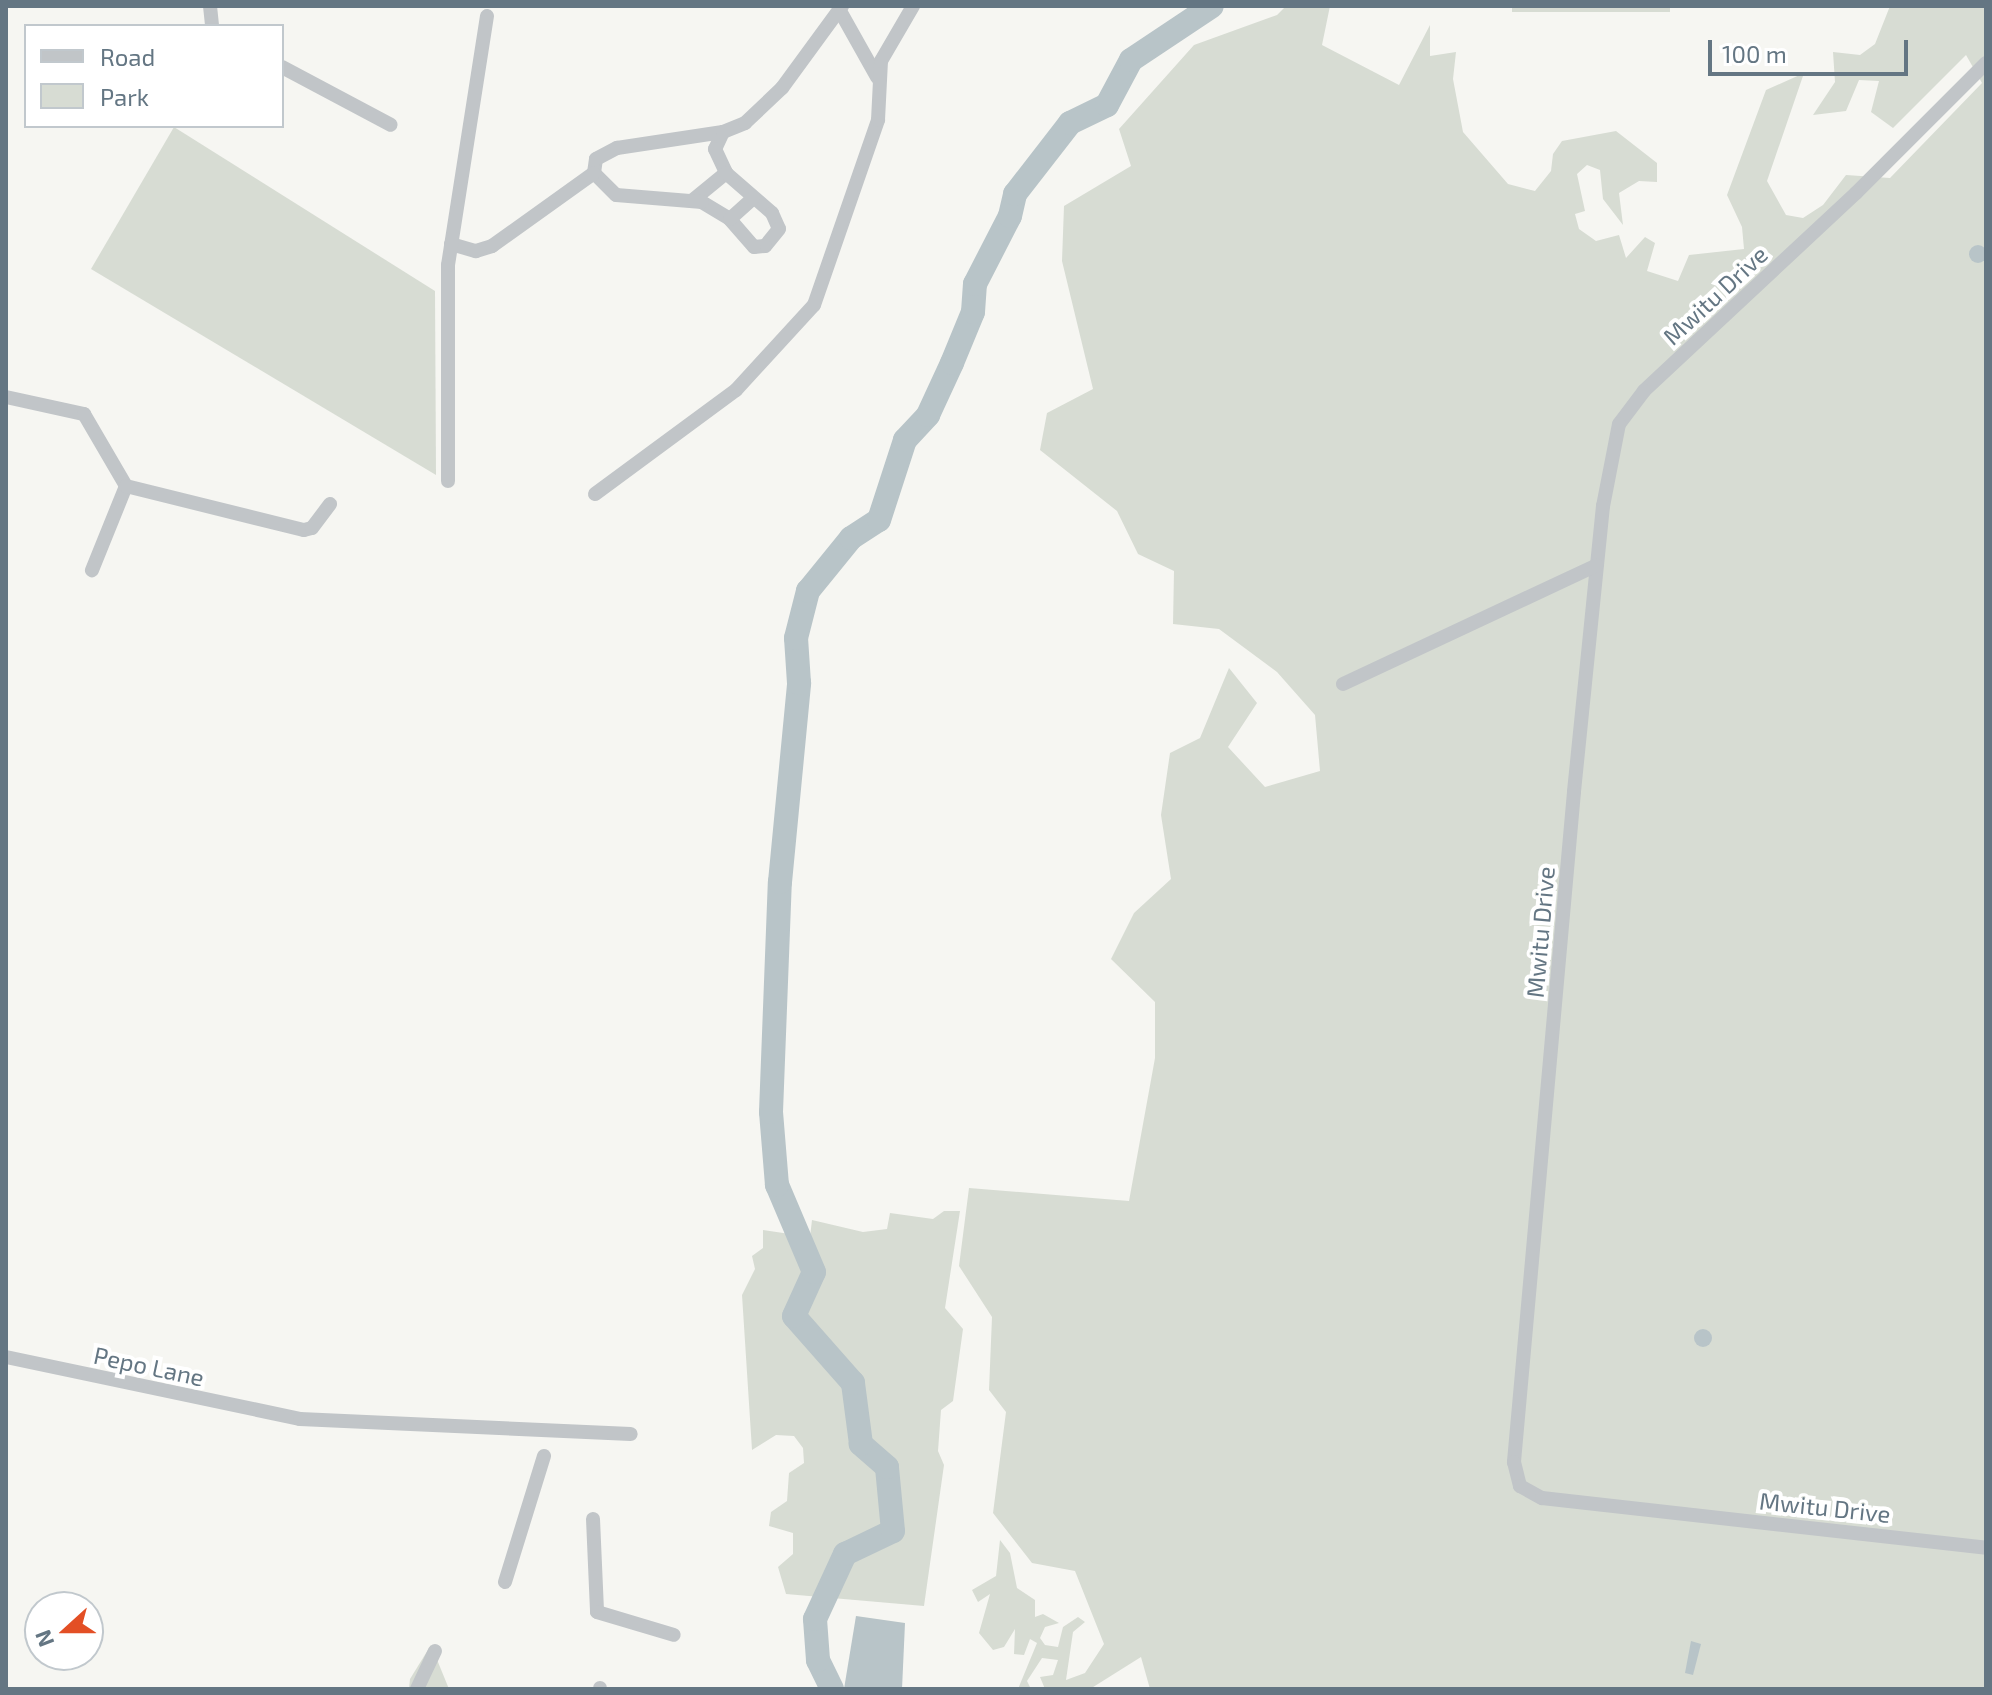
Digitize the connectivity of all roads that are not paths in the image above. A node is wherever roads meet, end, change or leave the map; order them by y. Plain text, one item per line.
1 (913, 6) edge
2 (841, 8) edge
3 (487, 16) dead end
4 (1986, 63) edge
5 (284, 68) edge
6 (877, 77) junction
7 (391, 125) dead end
8 (723, 132) junction
9 (594, 173) junction
10 (726, 173) junction
11 (753, 198) junction
12 (693, 200) junction
13 (730, 219) junction
14 (451, 244) junction
15 (6, 397) edge
16 (448, 481) dead end
17 (126, 486) junction
18 (595, 494) dead end
19 (330, 504) dead end
20 (1597, 565) junction
21 (92, 570) dead end
22 (1343, 684) dead end
23 (6, 1357) edge
24 (631, 1434) dead end
25 (544, 1456) dead end
26 (593, 1519) dead end
27 (1986, 1548) edge
28 (505, 1582) dead end
29 (674, 1635) dead end
30 (435, 1651) dead end
31 (417, 1689) edge

1 - 6 street
2 - 6 street
2 - 8 street
3 - 14 street
4 - 20 street, Mwitu Drive
5 - 7 street
6 - 18 street
8 - 9 street
8 - 10 street
9 - 12 street
9 - 14 street
10 - 11 street
10 - 12 street
11 - 13 street
11 - 13 street
12 - 13 street
14 - 16 street
15 - 17 street
17 - 19 street
17 - 21 street
20 - 22 street
20 - 27 street, Mwitu Drive
23 - 24 street, Pepo Lane
25 - 28 street
26 - 29 street
30 - 31 street

